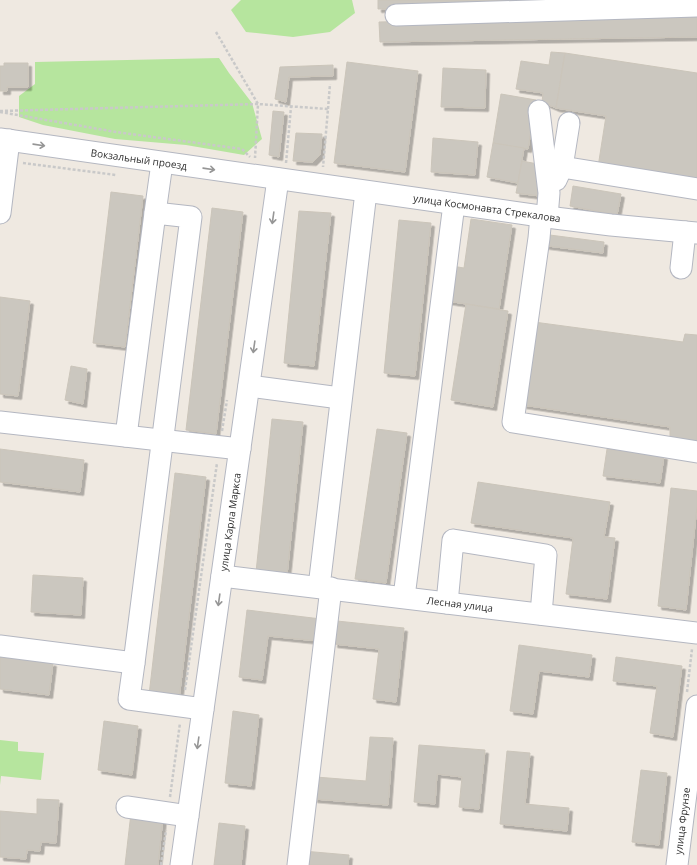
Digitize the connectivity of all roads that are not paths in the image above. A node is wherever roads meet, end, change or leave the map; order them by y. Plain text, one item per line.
1 (697, 6) edge
2 (396, 15) dead end
3 (539, 111) dead end
4 (570, 123) dead end
5 (5, 140) edge
6 (162, 163) junction
7 (562, 167) junction
8 (278, 171) junction
9 (697, 188) edge
10 (366, 192) junction
11 (549, 193) junction
12 (454, 204) junction
13 (0, 213) edge
14 (155, 213) junction
15 (544, 216) junction
16 (691, 232) edge
17 (681, 268) dead end
18 (249, 386) junction
19 (340, 398) junction
20 (0, 422) edge
21 (126, 436) junction
22 (163, 439) junction
23 (230, 447) junction
24 (697, 452) edge
25 (222, 576) junction
26 (325, 588) junction
27 (404, 597) junction
28 (447, 602) junction
29 (540, 614) junction
30 (695, 639) edge
31 (0, 646) edge
32 (134, 663) junction
33 (692, 703) edge
34 (203, 709) junction
35 (127, 807) dead end
36 (188, 816) junction
37 (181, 865) edge
38 (298, 865) edge
39 (677, 865) edge

1 - 2 street
3 - 11 street
4 - 7 street
5 -> 6 street, Вокзальный проезд
5 - 13 street
6 -> 8 street, Вокзальный проезд
6 - 14 street
7 - 9 street
7 - 11 street
8 - 10 street, улица Космонавта Стрекалова
8 -> 18 street, улица Карла Маркса
10 - 12 street, улица Космонавта Стрекалова
10 - 19 street
11 - 15 street
12 - 15 street, улица Космонавта Стрекалова
12 - 27 street
14 - 21 street
14 - 22 street
15 - 16 street, улица Космонавта Стрекалова
15 - 24 street
16 - 17 street
18 - 19 street
18 - 23 street, улица Карла Маркса
19 - 26 street
20 - 21 street
21 - 22 street
22 - 23 street
22 - 32 street
23 - 25 street, улица Карла Маркса
25 - 26 street, Лесная улица
25 -> 34 street, улица Карла Маркса
26 - 27 street, Лесная улица
26 - 38 street
27 - 28 street, Лесная улица
28 - 29 street, Лесная улица
28 - 29 street
29 - 30 street, Лесная улица
31 - 32 street
32 - 34 street
33 - 39 street, улица Фрунзе
34 -> 36 street, улица Карла Маркса
35 - 36 street
36 - 37 street, улица Карла Маркса

